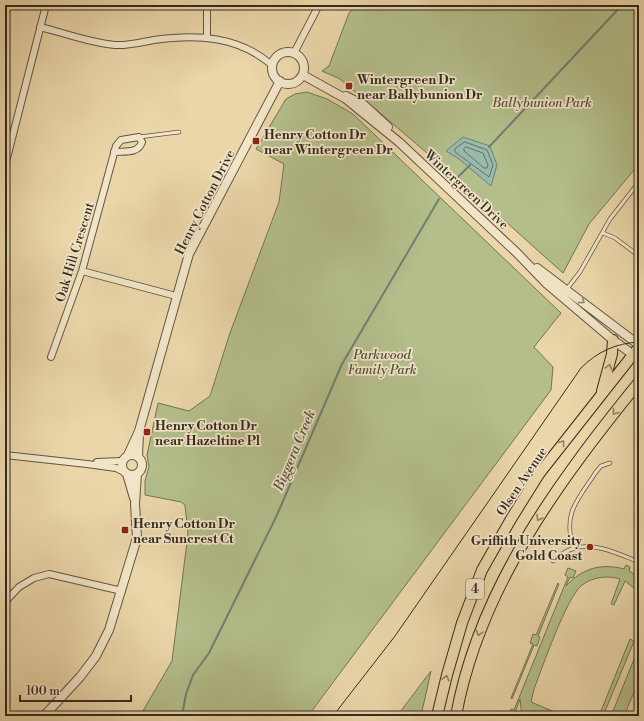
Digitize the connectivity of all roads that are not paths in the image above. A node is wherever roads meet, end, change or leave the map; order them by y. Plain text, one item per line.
1 (46, 5) edge
2 (207, 5) edge
3 (319, 5) edge
4 (40, 27) junction
5 (207, 37) junction
6 (294, 53) junction
7 (272, 65) junction
8 (303, 75) junction
9 (280, 81) junction
10 (179, 132) dead end
11 (139, 137) junction
12 (114, 152) junction
13 (6, 162) edge
14 (639, 182) edge
15 (603, 233) junction
16 (517, 253) junction
17 (639, 256) edge
18 (82, 272) junction
19 (566, 290) junction
20 (176, 296) junction
21 (613, 340) junction
22 (637, 351) edge
23 (51, 358) dead end
24 (639, 382) edge
25 (634, 392) edge
26 (602, 393) junction
27 (139, 431) junction
28 (5, 455) edge
29 (138, 456) junction
30 (125, 458) junction
31 (610, 463) dead end
32 (87, 464) junction
33 (125, 473) junction
34 (138, 474) junction
35 (135, 504) junction
36 (573, 548) junction
37 (553, 561) dead end
38 (639, 562) edge
39 (122, 591) junction
40 (5, 602) edge
41 (44, 716) edge
42 (437, 716) edge
43 (456, 716) edge

1 - 4 street
2 - 5 street
3 - 6 street
4 - 5 street
4 - 13 street
5 - 7 street
6 - 7 street
6 - 8 street
7 - 9 street
8 - 9 street
8 - 16 street, Wintergreen Drive
9 - 20 street, Henry Cotton Drive
10 - 11 lane
11 - 12 street
11 - 12 street
12 - 18 street, Oak Hill Crescent
14 - 15 lane
15 - 17 lane
15 - 19 lane
16 - 19 street, Wintergreen Drive
16 - 21 street, Wintergreen Drive
18 - 20 street
18 - 23 street, Oak Hill Crescent
19 -> 22 street, Wintergreen Drive
20 - 27 street, Henry Cotton Drive
21 - 22 street, Wintergreen Drive
26 -> 21 main road
22 - 26 main road, Olsen Avenue / 4
24 - 25 main road, 4
25 -> 43 main road, 4
42 -> 26 main road, Olsen Avenue / 4
27 - 29 street, Henry Cotton Drive
27 - 30 street, Henry Cotton Drive
28 - 32 street
29 - 30 street
29 - 34 street
30 - 32 street
30 - 33 street
31 - 36 lane
32 - 33 street
33 - 34 street
33 - 35 street
34 - 35 street
35 - 39 street
36 - 37 lane
36 - 38 lane
39 - 40 street
39 - 41 street

